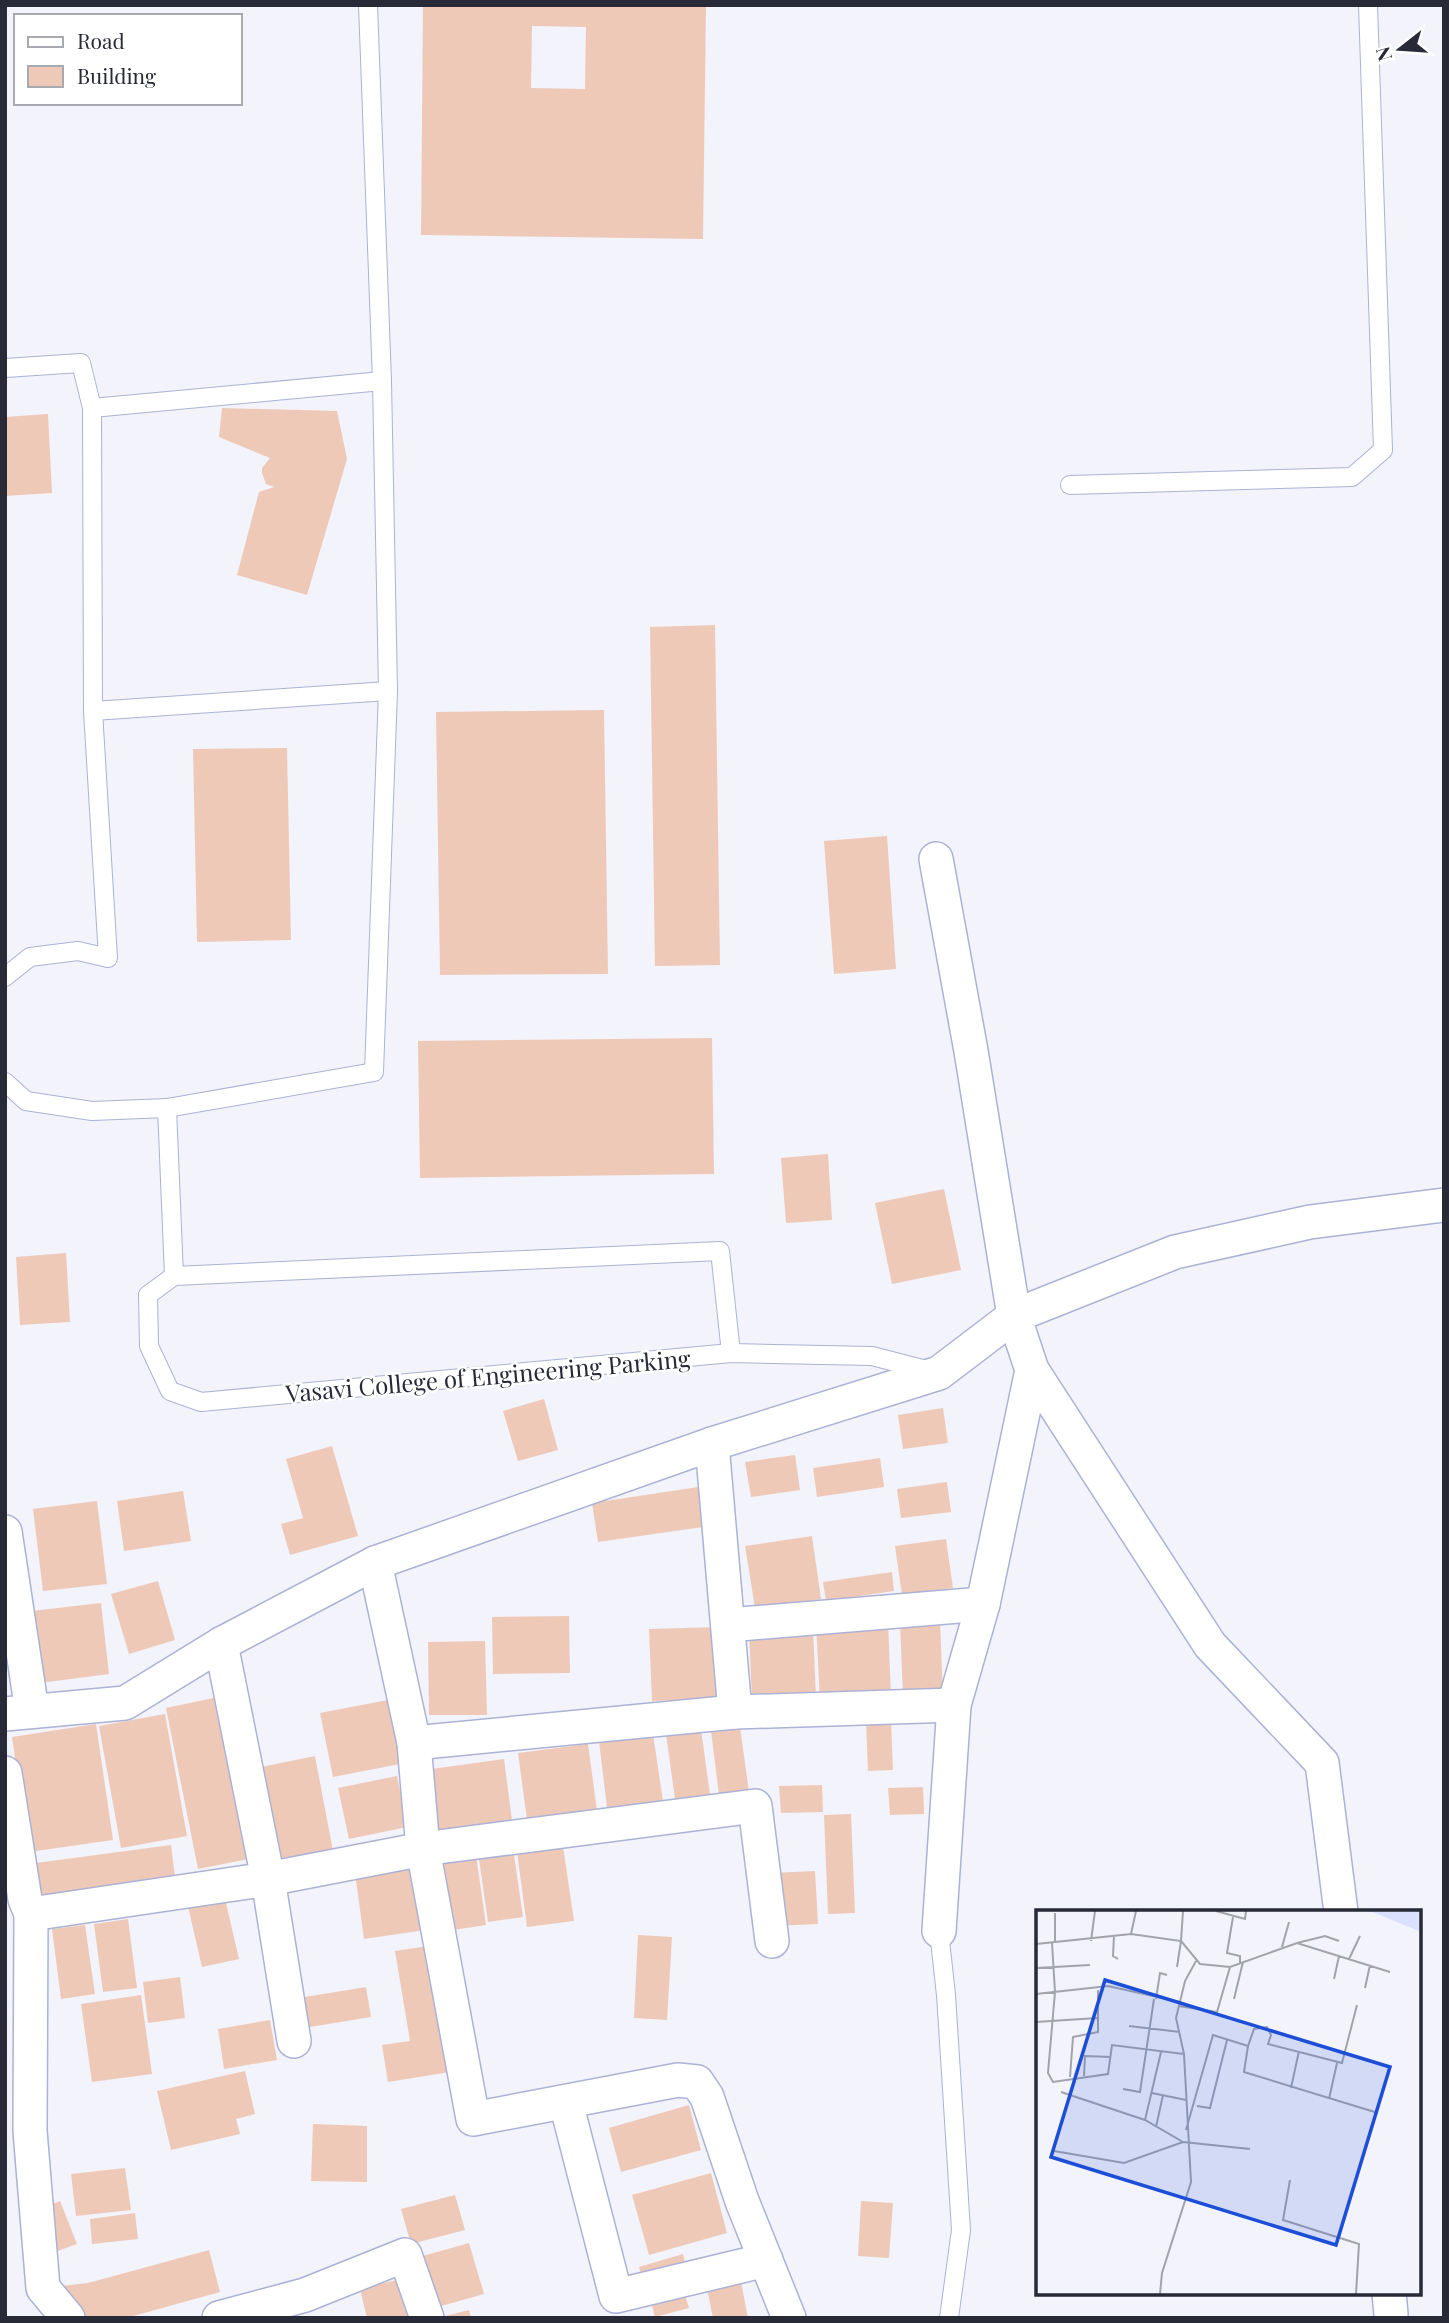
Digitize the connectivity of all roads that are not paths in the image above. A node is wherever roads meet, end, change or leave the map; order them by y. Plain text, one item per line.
1 (368, 5) edge
2 (1368, 5) edge
3 (5, 368) edge
4 (382, 381) junction
5 (92, 408) junction
6 (1070, 485) dead end
7 (388, 691) junction
8 (93, 711) junction
9 (936, 859) dead end
10 (5, 976) edge
11 (5, 1082) edge
12 (167, 1108) junction
13 (1444, 1205) edge
14 (174, 1276) junction
15 (1014, 1316) junction
16 (731, 1353) junction
17 (1032, 1370) junction
18 (939, 1373) junction
19 (712, 1444) junction
20 (5, 1532) edge
21 (374, 1563) junction
22 (983, 1604) junction
23 (728, 1625) junction
24 (221, 1644) junction
25 (954, 1705) junction
26 (735, 1712) junction
27 (18, 1713) edge
28 (414, 1743) junction
29 (5, 1773) edge
30 (423, 1849) junction
31 (268, 1879) junction
32 (21, 1905) edge
33 (1340, 1910) edge
34 (939, 1931) joint
35 (772, 1941) dead end
36 (295, 2041) dead end
37 (566, 2103) junction
38 (765, 2260) junction
39 (309, 2306) edge
40 (68, 2318) edge
41 (219, 2318) edge
42 (427, 2318) edge
43 (789, 2318) edge
44 (948, 2318) edge

1 - 4 lane
2 - 6 lane
3 - 5 lane
4 - 5 lane
4 - 7 lane
5 - 8 lane
7 - 8 lane
7 - 12 lane
8 - 10 lane
9 - 15 street
11 - 12 lane
12 - 14 lane
13 - 15 street
14 - 16 lane
14 - 16 lane, Vasavi College of Engineering Parking
15 - 17 street
15 - 18 street
16 - 18 lane, Vasavi College of Engineering Parking
17 - 22 street
17 - 33 street
18 - 19 street
19 - 21 street
19 - 23 street
20 - 27 street
21 - 24 street
21 - 28 street
22 - 23 street
22 - 25 street
23 - 26 street
24 - 27 street
24 - 31 street
25 - 26 street
25 - 34 street
26 - 28 street
28 - 30 street
29 - 32 street
30 - 31 street
30 - 35 street
30 - 37 street
31 - 32 street
31 - 36 street
32 - 40 street
34 - 44 lane
37 - 38 street
37 - 38 street
38 - 43 street
39 - 41 street
39 - 42 street

